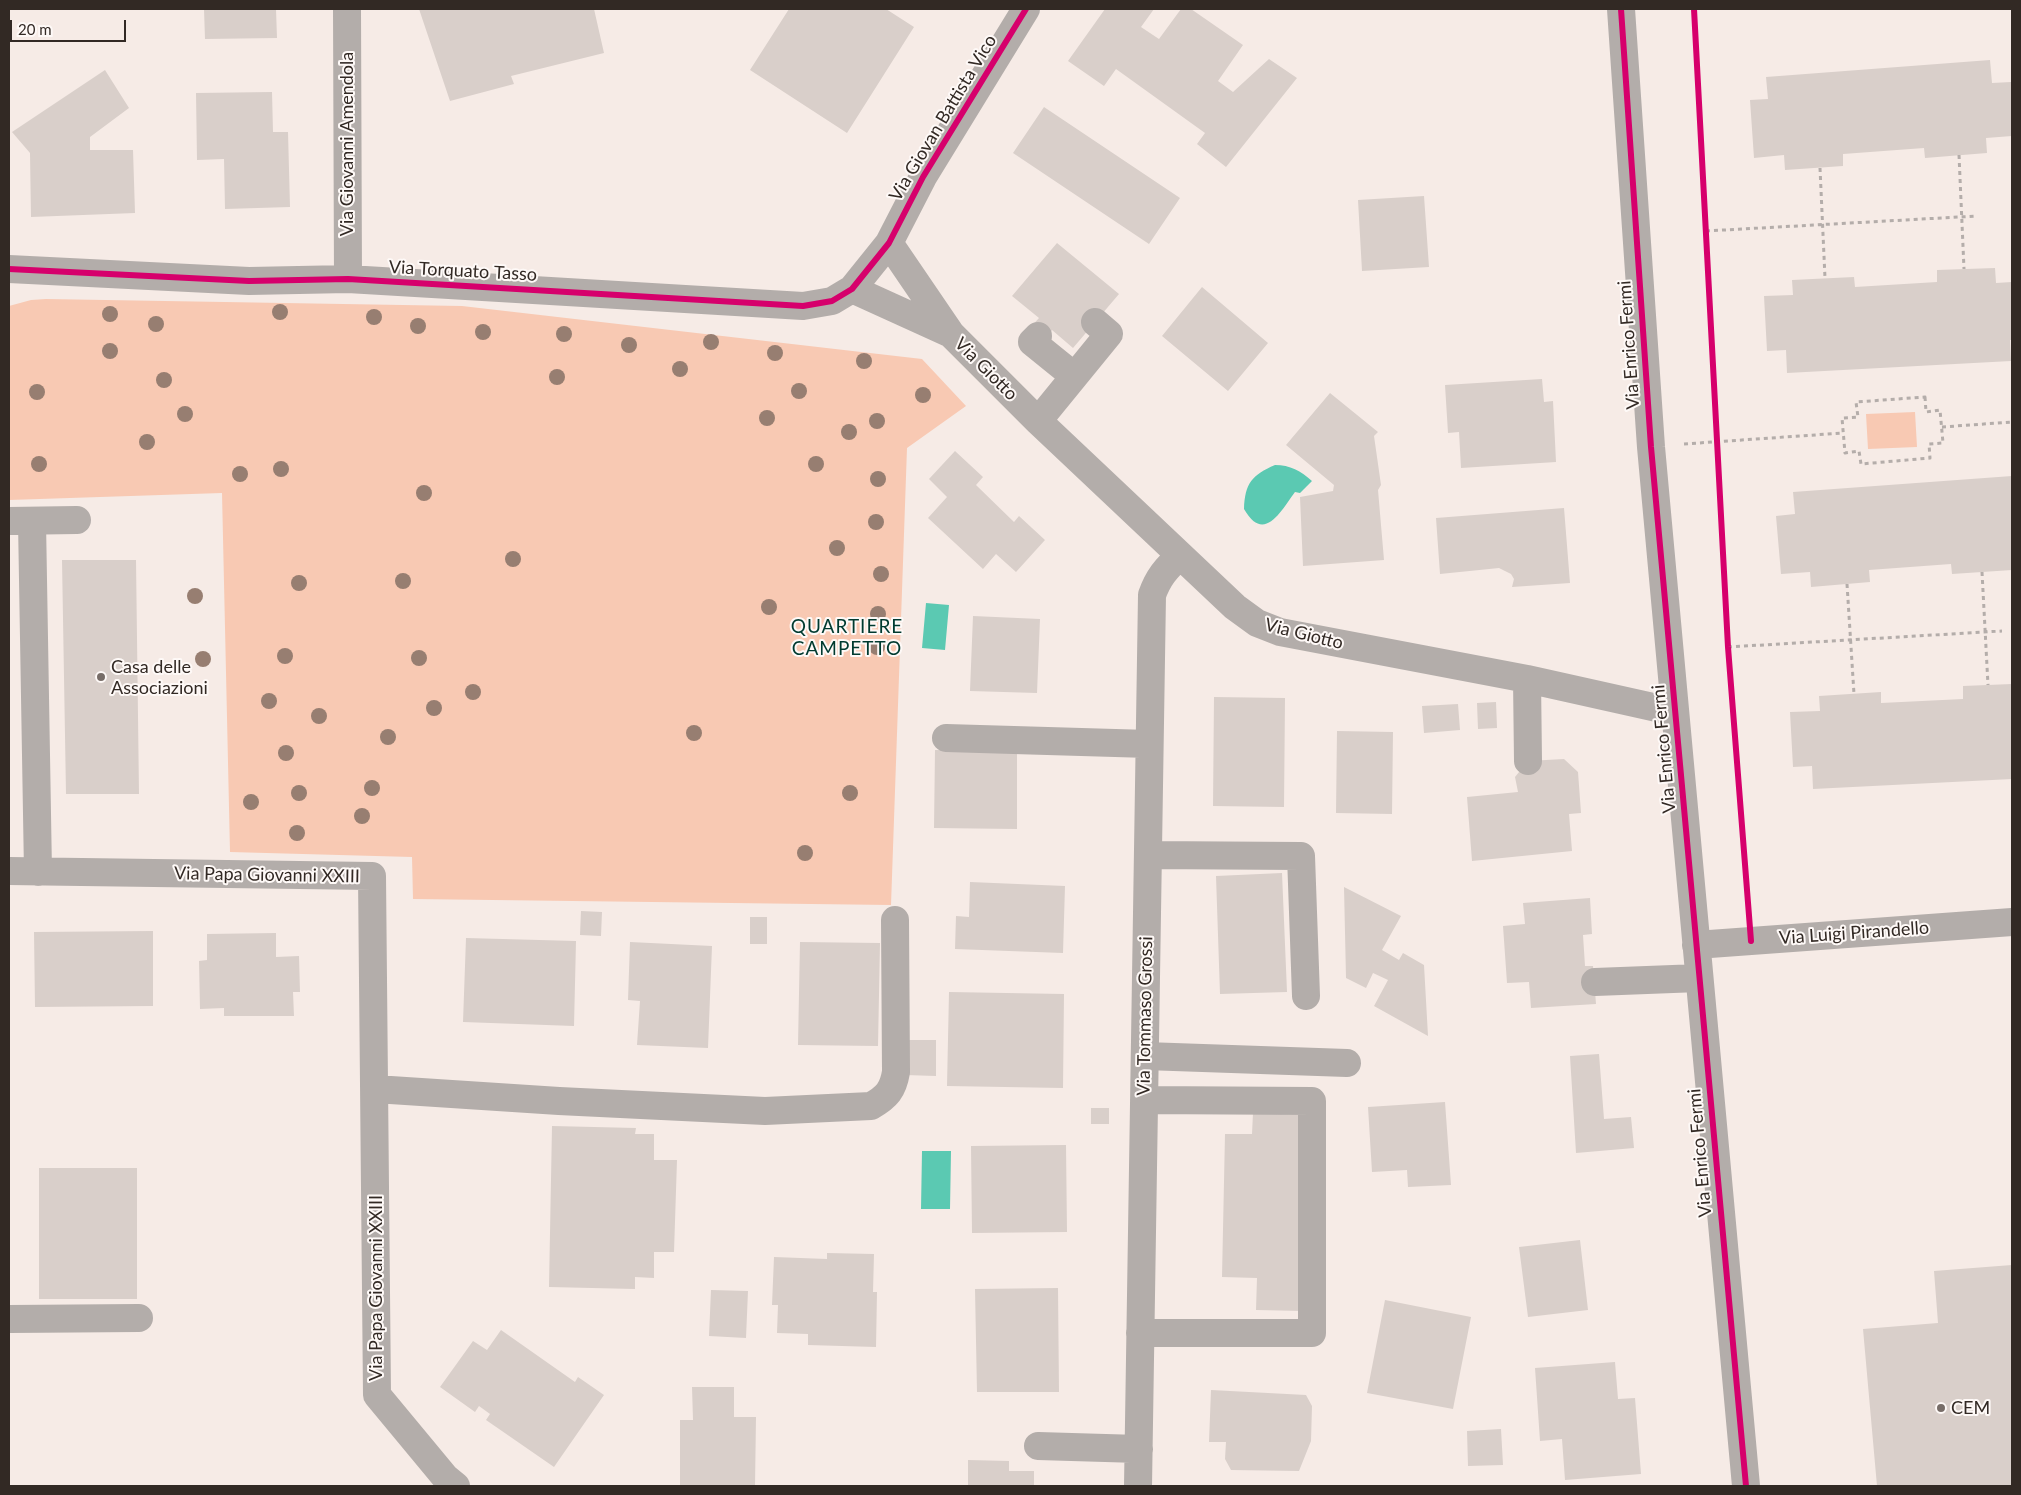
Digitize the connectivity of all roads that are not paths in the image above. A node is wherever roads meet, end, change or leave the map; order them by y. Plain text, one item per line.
1 (347, 9) edge
2 (1026, 9) edge
3 (1621, 9) edge
4 (889, 243) junction
5 (9, 269) edge
6 (348, 279) junction
7 (852, 289) junction
8 (1095, 322) dead end
9 (951, 334) junction
10 (1038, 336) dead end
11 (1074, 376) junction
12 (1038, 421) junction
13 (77, 520) dead end
14 (20, 521) edge
15 (1180, 556) junction
16 (1527, 679) junction
17 (1675, 712) junction
18 (946, 738) dead end
19 (1149, 744) junction
20 (1528, 761) dead end
21 (1148, 855) junction
22 (9, 871) edge
23 (38, 872) junction
24 (895, 920) dead end
25 (2012, 922) edge
26 (1696, 945) junction
27 (1700, 978) junction
28 (1595, 982) dead end
29 (1306, 996) dead end
30 (1145, 1056) junction
31 (1347, 1062) dead end
32 (375, 1089) junction
33 (1144, 1100) junction
34 (139, 1318) dead end
35 (9, 1319) edge
36 (1140, 1333) junction
37 (1038, 1446) dead end
38 (1139, 1449) junction
39 (456, 1486) edge
40 (1138, 1486) edge
41 (1746, 1486) edge

1 - 6 street, Via Giovanni Amendola
2 - 4 street, Via Giovan Battista Vico
3 - 17 street, Via Enrico Fermi
4 - 7 street, Via Torquato Tasso
4 - 9 street, Via Giotto
5 - 6 street, Via Torquato Tasso
6 - 7 street, Via Torquato Tasso
7 - 9 street, Via Giotto
8 - 11 street
9 - 12 street, Via Giotto
10 - 11 street
11 - 12 street
12 - 15 street, Via Giotto
13 - 14 street
14 - 23 street
15 - 16 street, Via Giotto
15 - 19 street, Via Tommaso Grossi
16 - 17 street, Via Giotto
16 - 20 street
17 - 26 street, Via Enrico Fermi
18 - 19 street
19 - 21 street, Via Tommaso Grossi
21 - 29 street
21 - 30 street, Via Tommaso Grossi
22 - 23 street, Via Papa Giovanni XXIII
23 - 32 street, Via Papa Giovanni XXIII
24 - 32 street
25 - 26 street, Via Luigi Pirandello
26 - 27 street, Via Enrico Fermi
27 - 28 street
27 - 41 street, Via Enrico Fermi
30 - 31 street
30 - 33 street, Via Tommaso Grossi
32 - 39 street, Via Papa Giovanni XXIII
33 - 36 street, Via Tommaso Grossi
33 - 36 street
34 - 35 street
36 - 38 street, Via Tommaso Grossi
37 - 38 street
38 - 40 street, Via Tommaso Grossi

